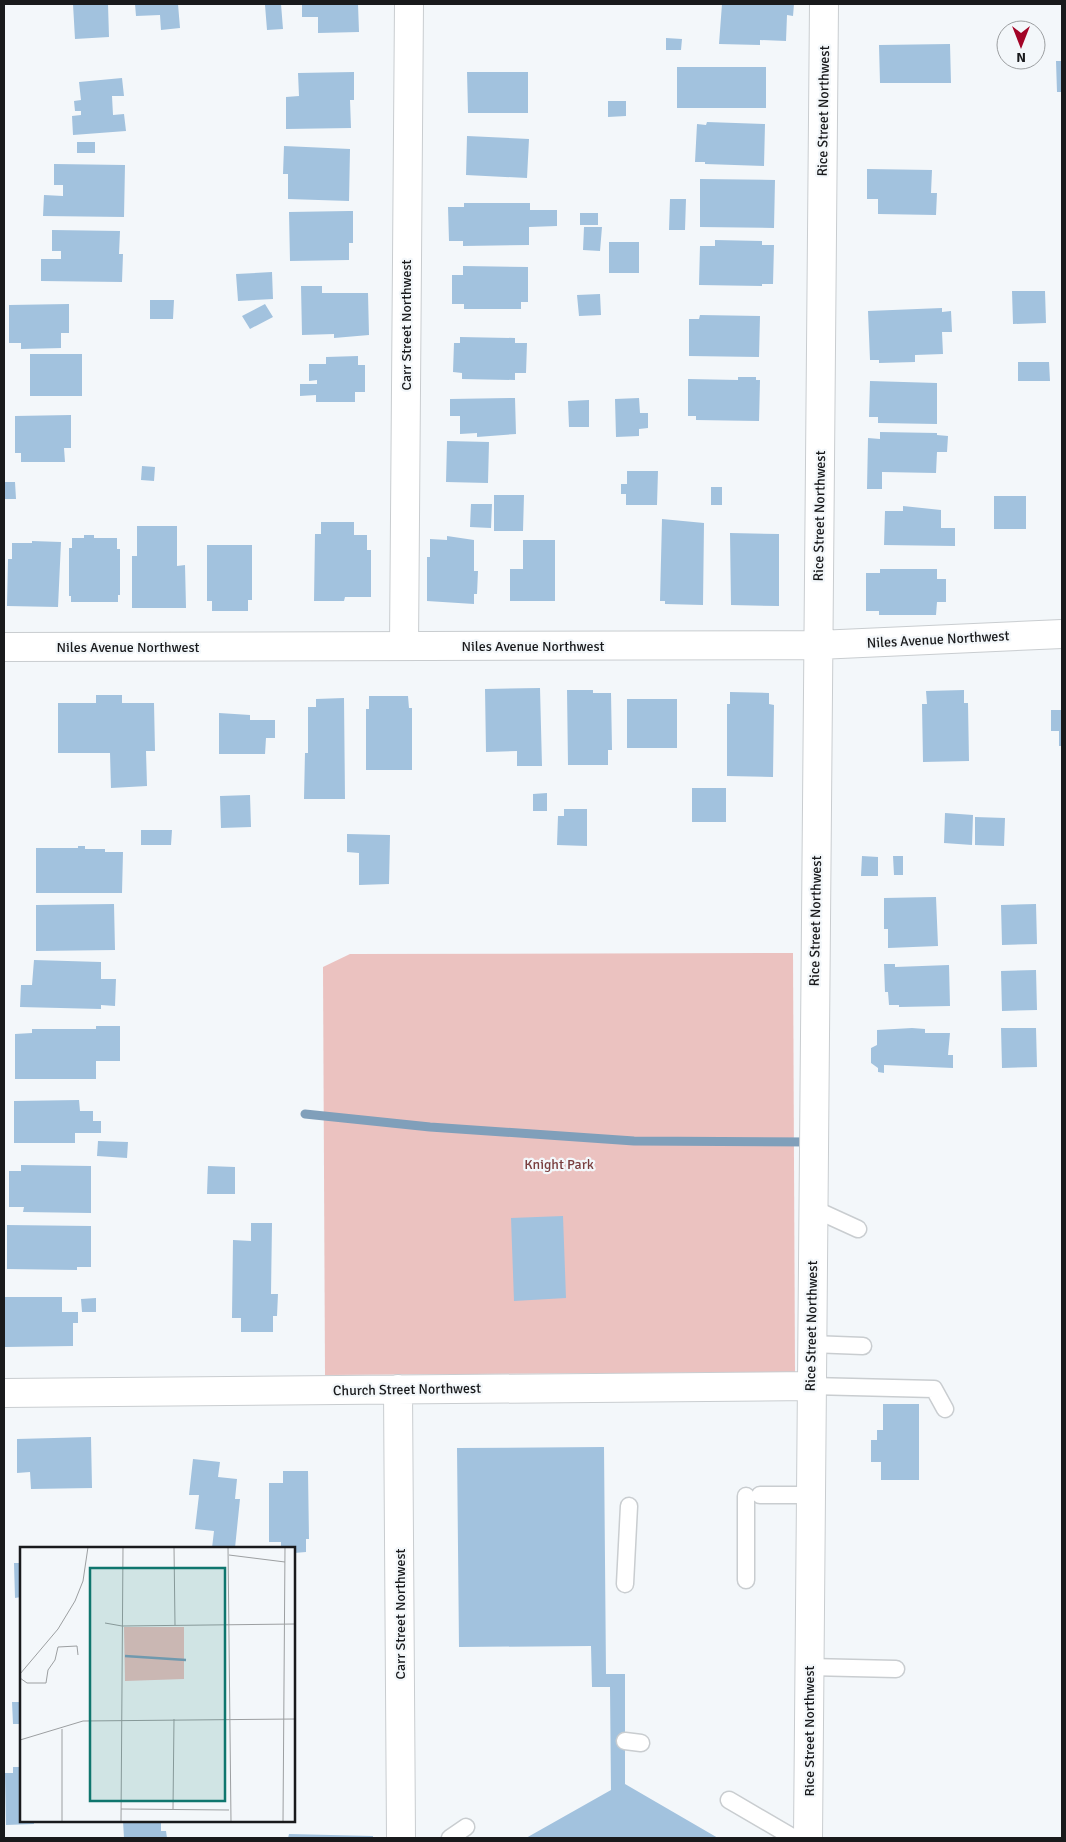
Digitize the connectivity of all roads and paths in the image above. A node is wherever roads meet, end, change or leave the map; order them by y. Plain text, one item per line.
1 (409, 4) edge
2 (824, 4) edge
3 (1062, 634) edge
4 (818, 645) junction
5 (404, 646) junction
6 (4, 647) edge
7 (812, 1208) junction
8 (858, 1229) dead end
9 (811, 1344) junction
10 (863, 1346) dead end
11 (811, 1386) junction
12 (398, 1389) junction
13 (4, 1393) edge
14 (945, 1409) dead end
15 (810, 1496) junction
16 (629, 1506) dead end
17 (746, 1580) dead end
18 (625, 1584) dead end
19 (809, 1666) junction
20 (896, 1669) dead end
21 (730, 1800) dead end
22 (466, 1827) dead end
23 (402, 1838) edge
24 (450, 1838) edge
25 (794, 1838) edge
26 (808, 1838) edge

1 - 5 street, Carr Street Northwest
2 - 4 street, Rice Street Northwest
3 - 4 street, Niles Avenue Northwest
4 - 5 street, Niles Avenue Northwest
4 - 7 street, Rice Street Northwest
5 - 6 street, Niles Avenue Northwest
7 - 8 lane
7 - 9 street, Rice Street Northwest
9 - 10 lane
9 - 11 street, Rice Street Northwest
11 - 12 street, Church Street Northwest
11 - 14 lane
11 - 15 street, Rice Street Northwest
12 - 13 street, Church Street Northwest
12 - 23 street, Carr Street Northwest
15 - 17 lane
15 - 19 street, Rice Street Northwest
16 - 18 lane
19 - 20 lane
19 - 26 street, Rice Street Northwest
21 - 25 lane
22 - 24 lane

